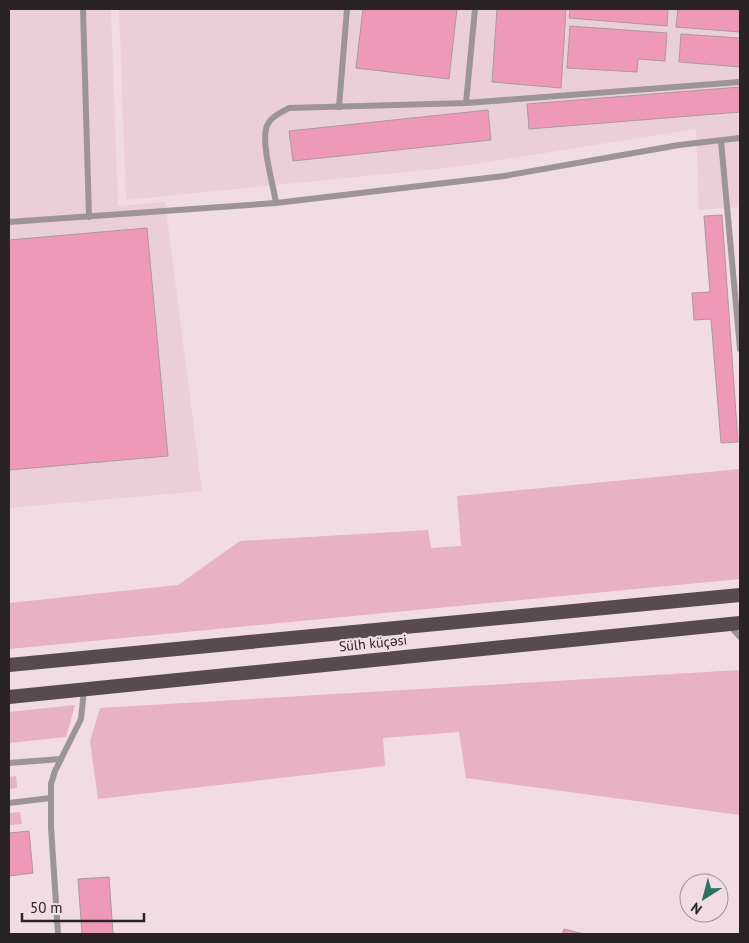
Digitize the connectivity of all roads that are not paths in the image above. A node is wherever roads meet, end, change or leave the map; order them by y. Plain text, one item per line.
1 (83, 9) edge
2 (347, 9) edge
3 (475, 9) edge
4 (740, 82) edge
5 (466, 103) junction
6 (339, 107) junction
7 (740, 138) edge
8 (721, 141) junction
9 (276, 203) junction
10 (89, 217) junction
11 (9, 222) edge
12 (740, 350) edge
13 (740, 594) edge
14 (734, 624) edge
15 (740, 637) edge
16 (9, 665) edge
17 (84, 690) junction
18 (9, 697) edge
19 (61, 759) junction
20 (9, 763) edge
21 (51, 798) junction
22 (9, 803) edge
23 (58, 934) edge

1 - 10 lane
2 - 6 lane
3 - 5 lane
4 - 5 lane
5 - 6 lane
6 - 9 lane
7 - 8 lane
8 - 9 lane
8 - 12 lane
9 - 10 lane
10 - 11 lane
13 - 16 highway, Sülh küçəsi
14 - 15 lane
14 - 17 highway, Sülh küçəsi
17 - 18 highway, Sülh küçəsi
17 - 19 lane
19 - 20 lane
19 - 21 lane
21 - 22 lane
21 - 23 lane

